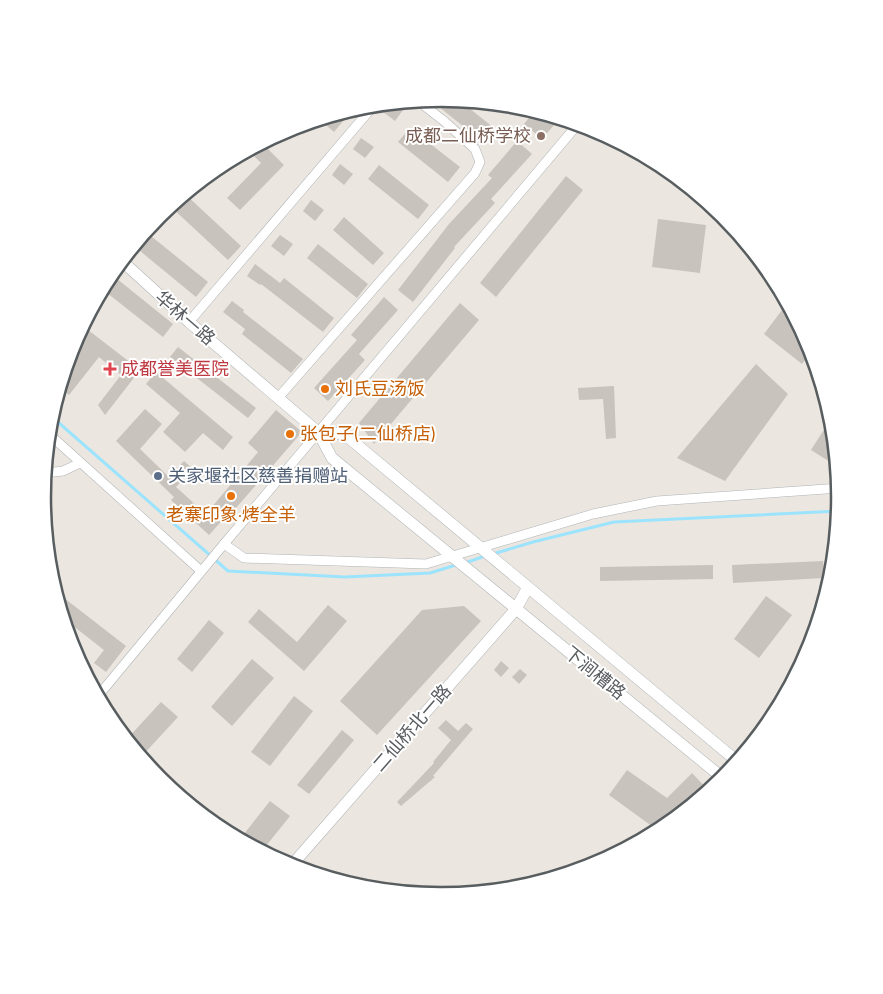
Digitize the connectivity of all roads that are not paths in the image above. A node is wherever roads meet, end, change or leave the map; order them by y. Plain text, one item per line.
1 (427, 108) edge
2 (368, 114) edge
3 (573, 129) edge
4 (127, 266) edge
5 (190, 322) junction
6 (278, 398) junction
7 (318, 432) junction
8 (56, 440) edge
9 (80, 463) junction
10 (52, 472) edge
11 (832, 489) edge
12 (222, 545) junction
13 (487, 553) junction
14 (458, 561) junction
15 (203, 568) junction
16 (528, 588) junction
17 (516, 609) junction
18 (103, 690) edge
19 (732, 757) edge
20 (717, 773) edge
21 (297, 860) edge

1 - 6 street
2 - 5 street
3 - 7 street
4 - 5 street, 华林一路
5 - 6 street, 华林一路
6 - 7 street, 华林一路
7 - 12 street
7 - 13 street, 下涧槽路
7 - 14 street, 下涧槽路
8 - 9 street
9 - 10 street
9 - 15 street
11 - 13 street
12 - 14 street
12 - 15 street
13 - 14 street
13 - 16 street, 下涧槽路
14 - 17 street, 下涧槽路
15 - 18 street
16 - 17 street, 二仙桥北一路
16 - 19 street, 下涧槽路
17 - 20 street, 下涧槽路
17 - 21 street, 二仙桥北一路

